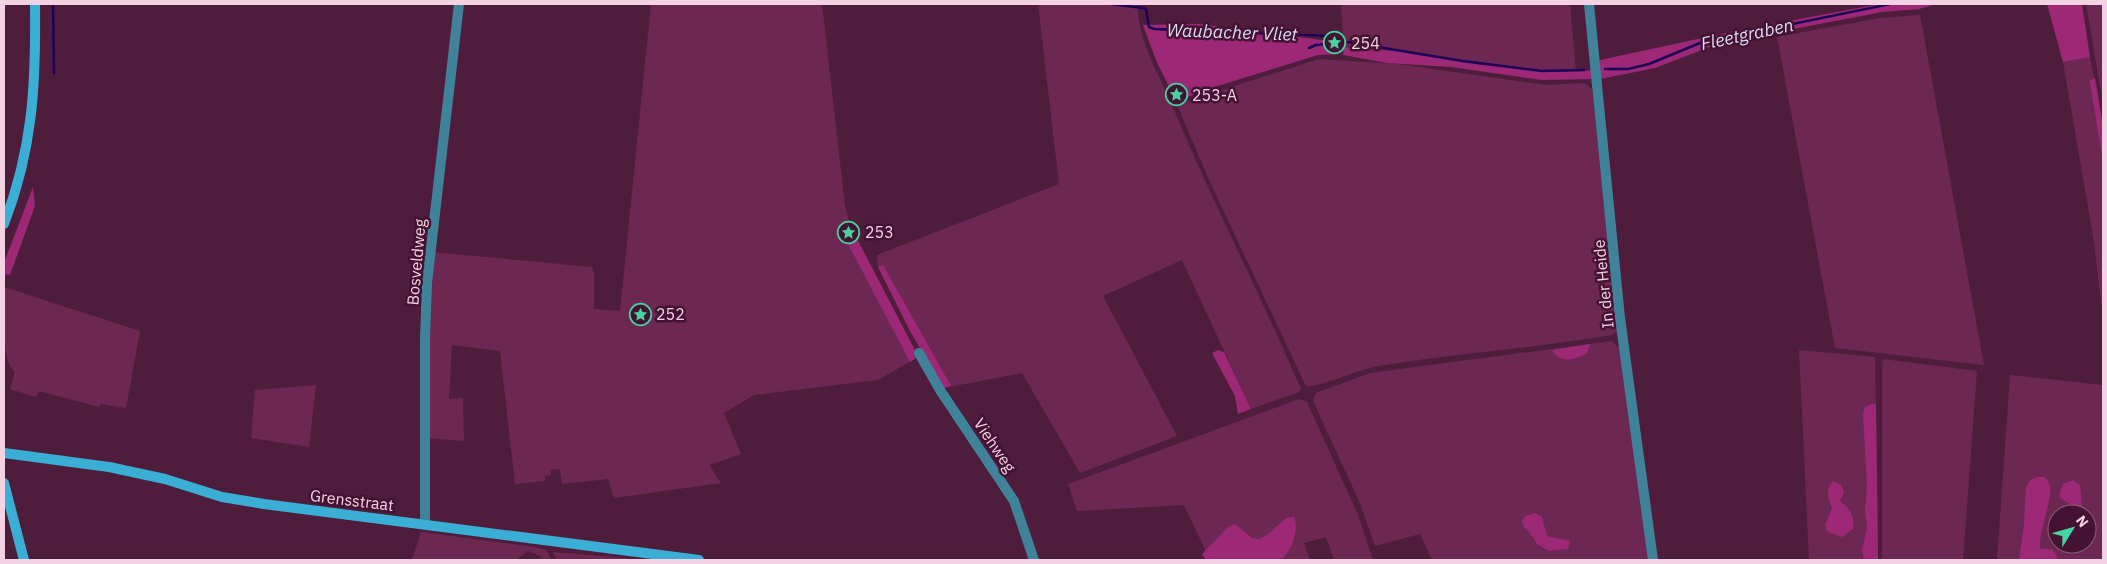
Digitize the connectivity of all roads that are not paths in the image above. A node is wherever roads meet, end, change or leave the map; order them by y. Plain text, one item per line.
1 (34, 4) edge
2 (459, 4) edge
3 (1589, 4) edge
4 (4, 224) edge
5 (919, 353) dead end
6 (4, 453) edge
7 (4, 483) edge
8 (425, 524) junction
9 (24, 560) edge
10 (699, 560) edge
11 (1034, 560) edge
12 (1653, 560) edge

1 - 4 main road
2 - 8 street, Bosveldweg
3 - 12 street, In der Heide
5 - 11 street, Viehweg
6 - 8 main road, Grensstraat
7 - 9 main road
8 - 10 main road, Grensstraat

